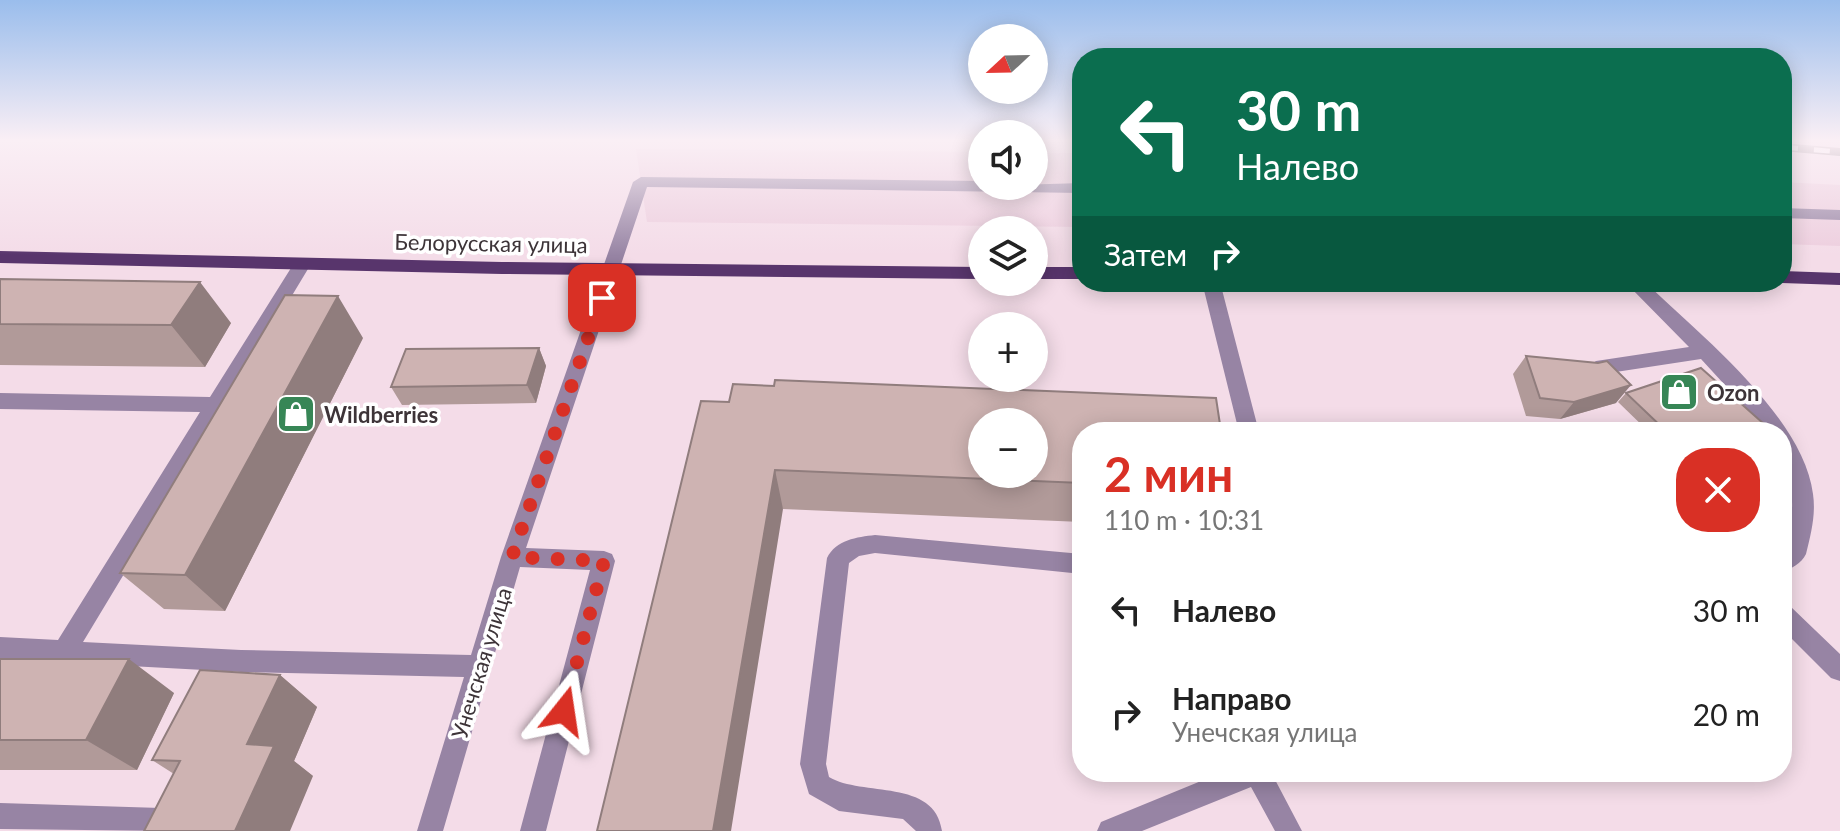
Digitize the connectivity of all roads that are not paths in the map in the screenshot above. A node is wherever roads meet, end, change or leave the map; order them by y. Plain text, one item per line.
1 (1072, 188) edge
2 (1792, 213) edge
3 (1840, 215) edge
4 (0, 257) edge
5 (302, 264) junction
6 (612, 269) junction
7 (968, 273) edge
8 (1048, 273) edge
9 (1072, 273) edge
10 (1792, 277) edge
11 (1840, 279) edge
12 (1214, 292) edge
13 (1644, 292) edge
14 (1706, 351) junction
15 (1596, 368) edge
16 (0, 401) edge
17 (212, 405) junction
18 (1246, 422) edge
19 (1770, 422) edge
20 (1792, 458) edge
21 (1792, 556) edge
22 (512, 557) junction
23 (1072, 563) edge
24 (1792, 623) edge
25 (0, 648) edge
26 (64, 652) junction
27 (241, 661) junction
28 (481, 666) junction
29 (1840, 670) edge
30 (228, 688) edge
31 (1231, 782) edge
32 (1262, 782) edge
33 (174, 794) edge
34 (0, 816) edge
35 (158, 826) edge
36 (430, 831) edge
37 (533, 831) edge
38 (929, 831) edge
39 (1110, 831) edge
40 (1289, 831) edge

1 - 6 street, Унечская улица
2 - 3 street
4 - 5 main road, Белорусская улица
5 - 6 main road, Белорусская улица
5 - 17 street
6 - 7 main road, Белорусская улица
6 - 22 street, Унечская улица
8 - 9 main road
10 - 11 main road
12 - 18 street
13 - 14 street
14 - 15 street
14 - 19 street
16 - 17 street
17 - 26 street
20 - 21 street
22 - 28 street, Унечская улица
22 - 37 street
23 - 38 street
24 - 29 street
25 - 26 street
26 - 27 street
27 - 28 street
27 - 30 street
28 - 36 street, Унечская улица
31 - 39 street
32 - 40 street
33 - 35 street
34 - 35 street

